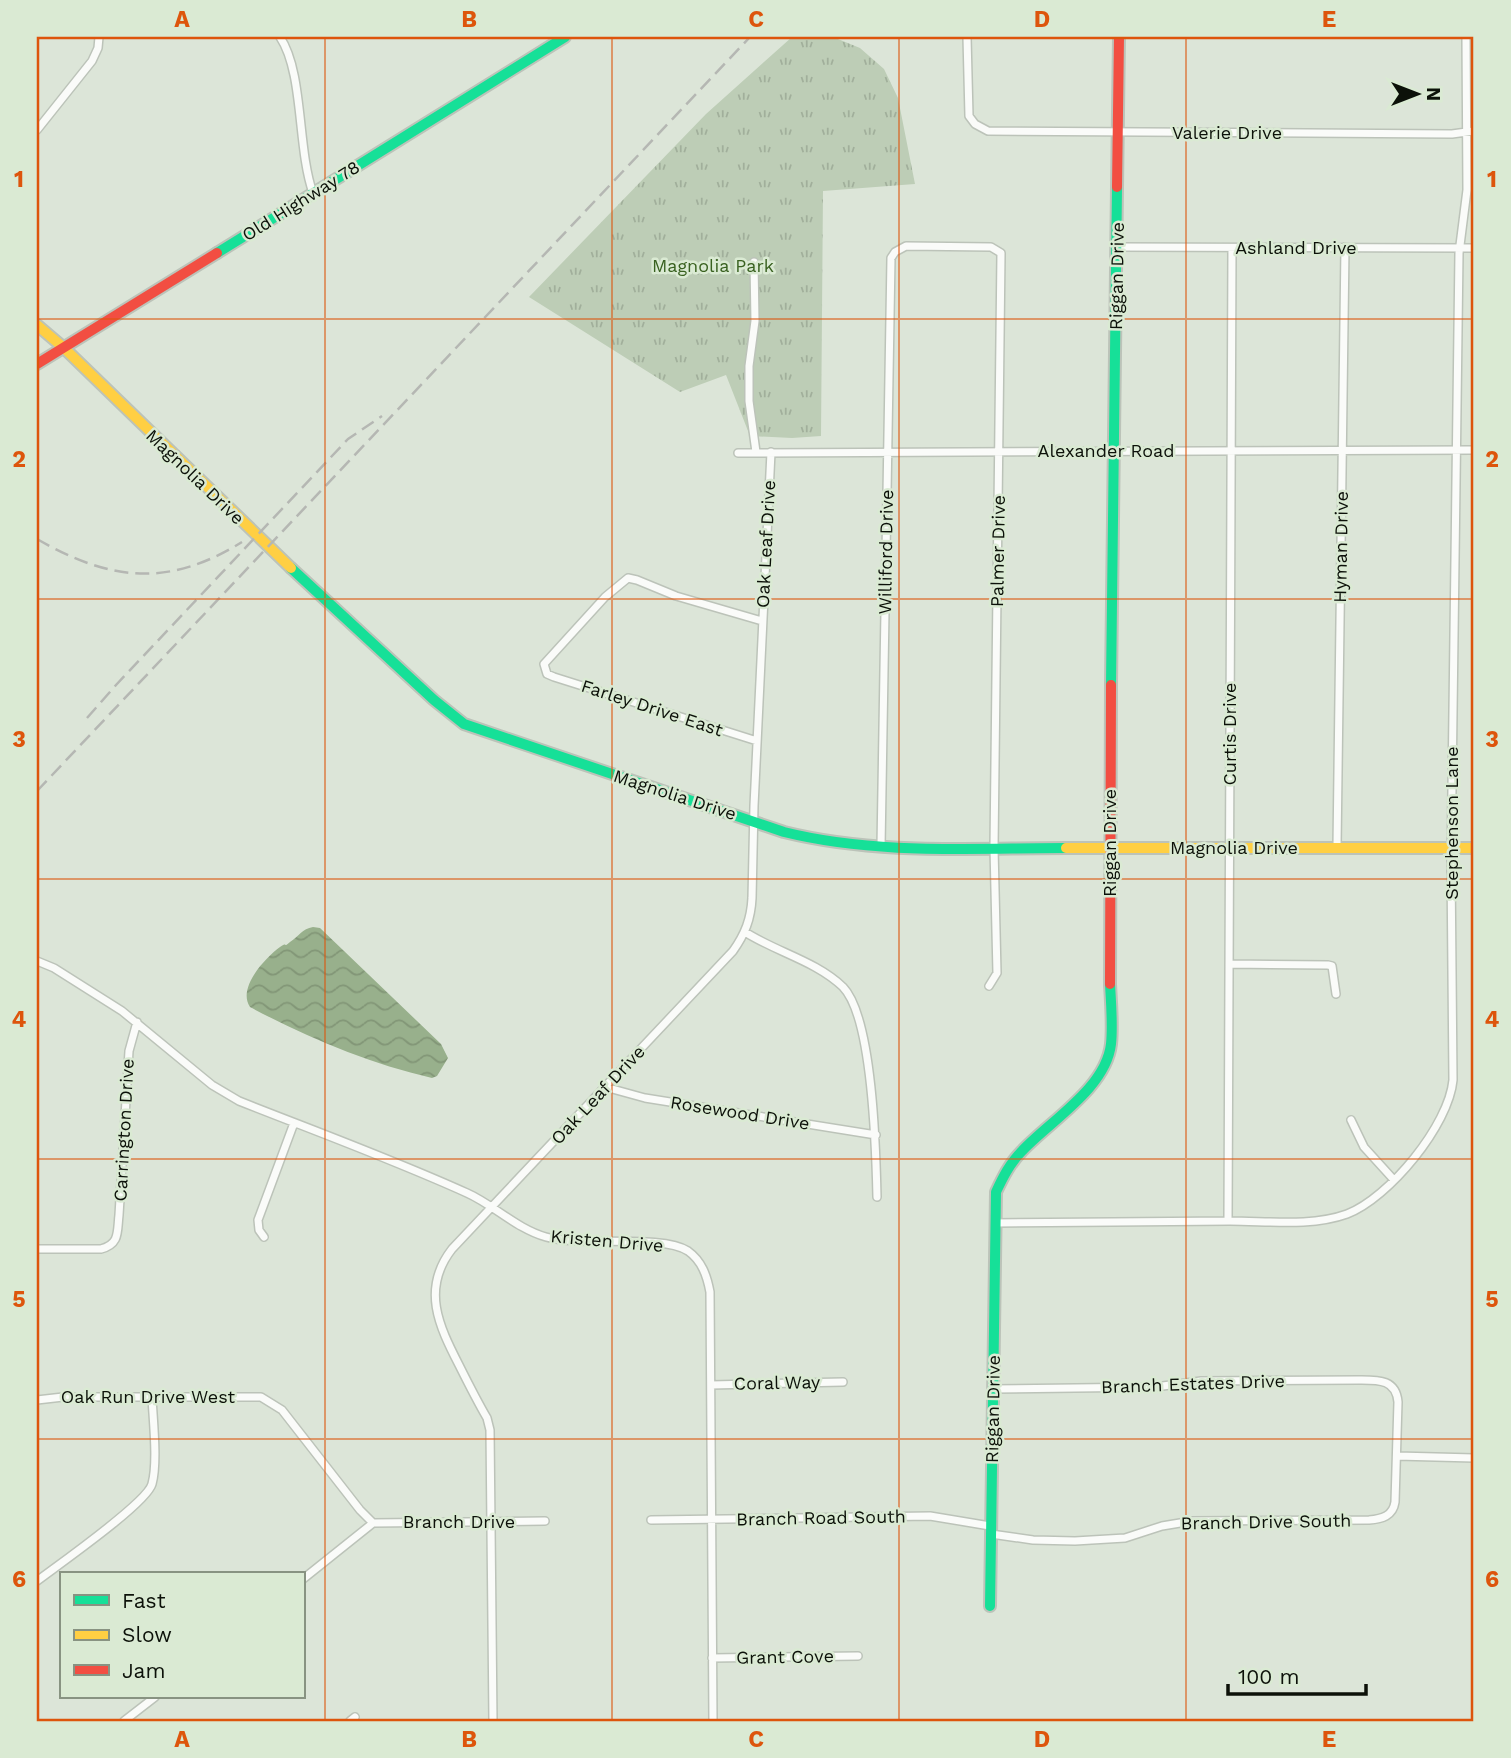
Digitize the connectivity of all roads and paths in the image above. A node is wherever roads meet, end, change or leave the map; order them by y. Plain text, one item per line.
1 (99, 37) edge
2 (280, 37) edge
3 (565, 37) edge
4 (967, 37) edge
5 (1119, 37) edge
6 (1466, 37) edge
7 (37, 130) edge
8 (1470, 131) edge
9 (1119, 133) junction
10 (313, 193) junction
11 (1118, 247) junction
12 (1232, 247) junction
13 (1345, 247) junction
14 (1460, 248) junction
15 (1474, 248) edge
16 (1001, 253) joint
17 (754, 262) dead end
18 (37, 325) edge
19 (64, 348) junction
20 (37, 364) edge
21 (1343, 450) junction
22 (1457, 450) junction
23 (1474, 450) edge
24 (1114, 451) junction
25 (1231, 451) junction
26 (756, 452) junction
27 (771, 452) junction
28 (888, 452) junction
29 (999, 452) junction
30 (738, 453) dead end
31 (762, 621) junction
32 (757, 741) junction
33 (754, 821) junction
34 (881, 847) junction
35 (1337, 847) junction
36 (995, 848) junction
37 (1109, 848) junction
38 (1229, 848) junction
39 (1451, 848) junction
40 (1474, 848) edge
41 (745, 932) junction
42 (37, 961) edge
43 (1229, 964) junction
44 (989, 986) dead end
45 (1336, 994) dead end
46 (137, 1022) junction
47 (605, 1087) junction
48 (1351, 1120) dead end
49 (294, 1122) junction
50 (876, 1135) junction
51 (1394, 1180) junction
52 (877, 1197) dead end
53 (492, 1206) junction
54 (1227, 1221) junction
55 (995, 1223) junction
56 (264, 1237) dead end
57 (37, 1249) edge
58 (843, 1382) dead end
59 (711, 1385) junction
60 (992, 1389) junction
61 (152, 1397) junction
62 (37, 1400) edge
63 (1397, 1456) junction
64 (1474, 1458) edge
65 (712, 1519) junction
66 (650, 1520) dead end
67 (545, 1521) dead end
68 (493, 1522) junction
69 (373, 1523) junction
70 (991, 1530) junction
71 (304, 1578) edge
72 (37, 1581) edge
73 (990, 1606) dead end
74 (858, 1656) dead end
75 (712, 1658) junction
76 (154, 1698) edge
77 (124, 1721) edge
78 (493, 1721) edge
79 (713, 1721) edge

1 - 7 street
2 - 10 street
3 - 10 street, Old Highway 78
4 - 9 street, Valerie Drive
5 - 9 street, Riggan Drive
6 - 8 street, Stephenson Lane
8 - 9 street, Valerie Drive
8 - 14 street, Stephenson Lane
9 - 11 street, Riggan Drive
10 - 19 street, Old Highway 78
11 - 12 street, Ashland Drive
11 - 24 street, Riggan Drive
12 - 13 street, Ashland Drive
12 - 25 street, Curtis Drive
13 - 14 street, Ashland Drive
13 - 21 street, Hyman Drive
14 - 15 street, Ashland Drive
14 - 22 street, Stephenson Lane
16 - 28 street, Williford Drive
16 - 29 street, Palmer Drive
17 - 26 street
18 - 19 street, Magnolia Drive
19 - 20 street, Old Highway 78
19 - 33 street, Magnolia Drive
21 - 22 street, Alexander Road
21 - 25 street, Alexander Road
21 - 35 street, Hyman Drive
22 - 23 street, Alexander Road
22 - 39 street, Stephenson Lane
24 - 25 street, Alexander Road
24 - 29 street, Alexander Road
24 - 37 street, Riggan Drive
25 - 38 street, Curtis Drive
26 - 27 street, Alexander Road
26 - 30 street, Alexander Road
27 - 28 street, Alexander Road
27 - 31 street, Oak Leaf Drive
28 - 29 street, Alexander Road
28 - 34 street, Williford Drive
29 - 36 street, Palmer Drive
31 - 32 street, Oak Leaf Drive
31 - 32 street, Farley Drive East
32 - 33 street, Oak Leaf Drive
33 - 34 street, Magnolia Drive
33 - 41 street, Oak Leaf Drive
34 - 36 street, Magnolia Drive
35 - 38 street, Magnolia Drive
35 - 39 street, Magnolia Drive
36 - 37 street, Magnolia Drive
36 - 44 street, Palmer Drive
37 - 38 street, Magnolia Drive
37 - 55 street, Riggan Drive
38 - 43 street, Curtis Drive
39 - 40 street, Magnolia Drive
39 - 51 street, Stephenson Lane
41 - 47 street, Oak Leaf Drive
41 - 50 street
42 - 46 street, Kristen Drive
43 - 45 street
43 - 54 street, Curtis Drive
46 - 49 street, Kristen Drive
46 - 57 street, Carrington Drive
47 - 50 street, Rosewood Drive
47 - 53 street, Oak Leaf Drive
48 - 51 street
49 - 53 street, Kristen Drive
49 - 56 street
50 - 52 street
51 - 54 street, Stephenson Lane
53 - 59 street, Kristen Drive
53 - 68 street, Oak Leaf Drive
54 - 55 street, Stephenson Lane
55 - 60 street, Riggan Drive
58 - 59 street, Coral Way
59 - 65 street, Kristen Drive
60 - 63 street, Branch Estates Drive
60 - 70 street, Riggan Drive
61 - 62 street, Oak Run Drive West
61 - 69 street, Oak Run Drive West
61 - 72 street
63 - 64 street
63 - 70 street, Branch Drive South
65 - 66 street, Branch Road South
65 - 70 street, Branch Road South
65 - 75 street, Kristen Drive
67 - 68 street, Branch Drive
68 - 69 street, Branch Drive
68 - 78 street, Oak Leaf Drive
69 - 71 street
70 - 73 street, Riggan Drive
74 - 75 street, Grant Cove
75 - 79 street, Kristen Drive
76 - 77 street

